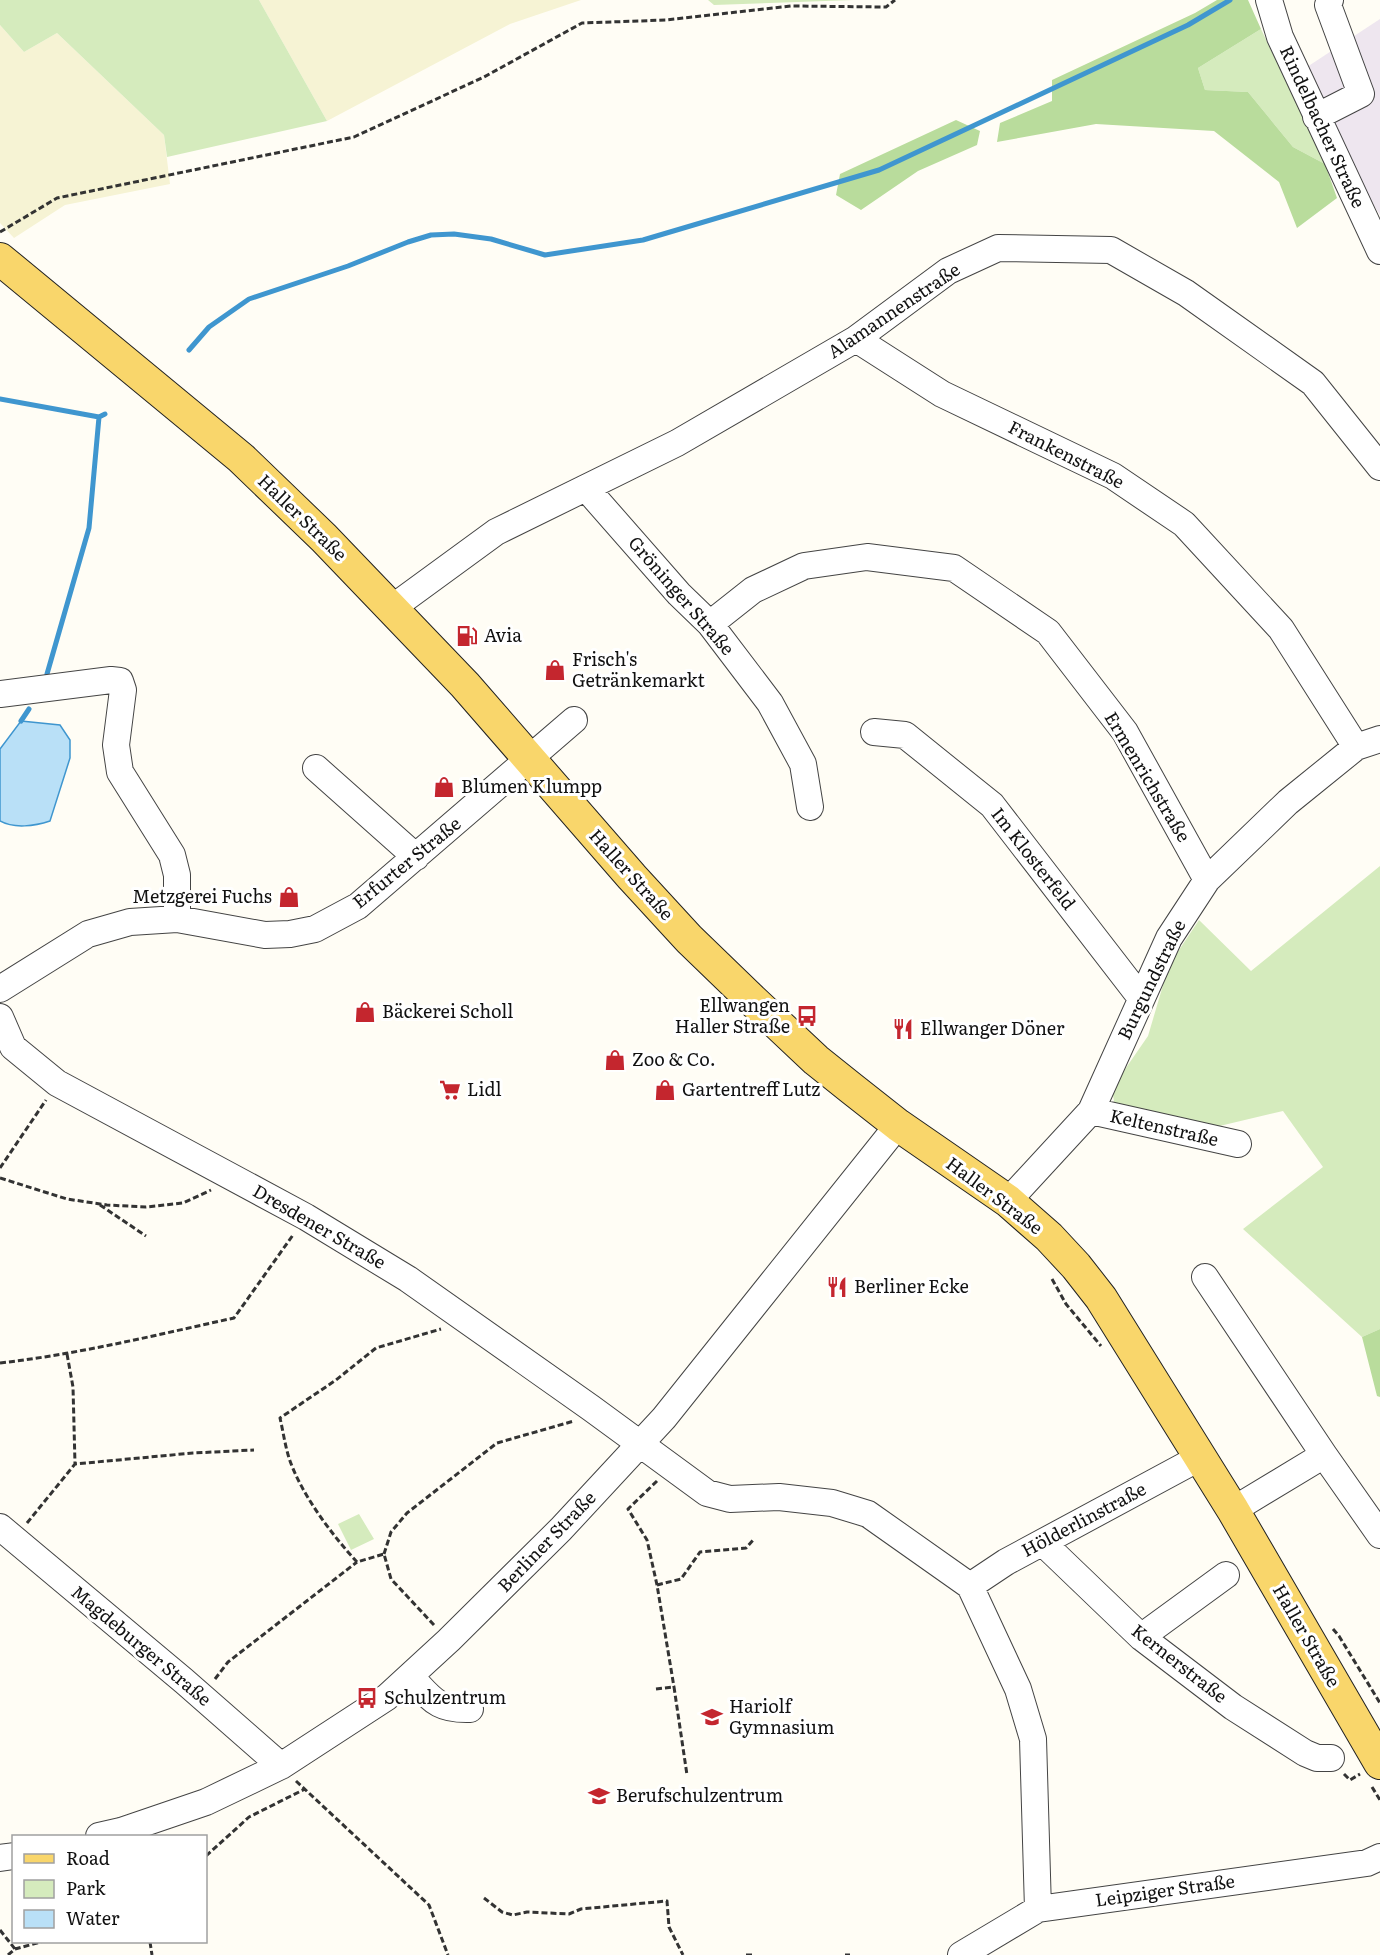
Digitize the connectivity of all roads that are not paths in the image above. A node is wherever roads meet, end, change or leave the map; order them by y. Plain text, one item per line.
1 (1269, 0) edge
2 (1330, 0) edge
3 (1316, 117) junction
4 (1380, 251) edge
5 (0, 259) edge
6 (856, 339) junction
7 (1380, 467) edge
8 (586, 488) junction
9 (392, 608) junction
10 (710, 624) junction
11 (0, 694) edge
12 (574, 720) dead end
13 (873, 732) dead end
14 (1380, 739) edge
15 (1356, 747) junction
16 (529, 760) junction
17 (316, 768) dead end
18 (810, 807) dead end
19 (416, 857) junction
20 (1207, 880) junction
21 (177, 920) junction
22 (0, 989) edge
23 (1141, 998) junction
24 (0, 1017) edge
25 (1091, 1111) junction
26 (897, 1125) junction
27 (1238, 1144) dead end
28 (1008, 1202) junction
29 (1205, 1277) dead end
30 (640, 1444) junction
31 (1324, 1455) junction
32 (1199, 1458) junction
33 (1233, 1509) junction
34 (7, 1533) edge
35 (1380, 1535) edge
36 (1044, 1543) junction
37 (1226, 1575) dead end
38 (970, 1586) junction
39 (1141, 1637) junction
40 (410, 1676) junction
41 (470, 1708) dead end
42 (281, 1766) junction
43 (1338, 1766) road end
44 (1369, 1770) edge
45 (103, 1835) edge
46 (1380, 1857) edge
47 (1038, 1909) junction
48 (961, 1955) edge

1 - 3 street, Rindelbacher Straße
2 - 3 street
3 - 4 street, Rindelbacher Straße
5 - 9 main road, Haller Straße
6 - 7 street, Alamannenstraße
6 - 8 street, Alamannenstraße
6 - 15 street, Frankenstraße
8 - 9 street, Alamannenstraße
8 - 10 street, Gröninger Straße
9 - 16 main road, Haller Straße
10 - 18 street, Gröninger Straße
10 - 20 street, Ermenrichstraße
11 - 21 street
12 - 16 street, Erfurter Straße
13 - 23 street, Im Klosterfeld
14 - 15 street, Burgundstraße
15 - 20 street, Burgundstraße
16 - 19 street, Erfurter Straße
16 - 26 main road, Haller Straße
17 - 19 street
19 - 21 street, Erfurter Straße
20 - 23 street, Burgundstraße
21 - 22 street, Erfurter Straße
23 - 25 street, Burgundstraße
24 - 30 street, Dresdener Straße
25 - 27 street, Keltenstraße
25 - 28 street, Burgundstraße
26 - 28 main road, Haller Straße
26 - 30 street, Berliner Straße
28 - 32 main road, Haller Straße
29 - 31 street
30 - 38 street, Dresdener Straße
30 - 40 street, Berliner Straße
31 - 33 street
31 - 35 street
32 - 33 main road, Haller Straße
32 - 36 street, Hölderlinstraße
33 - 44 main road, Haller Straße
34 - 42 street, Magdeburger Straße
36 - 38 street, Hölderlinstraße
36 - 39 street, Kernerstraße
37 - 39 street
38 - 47 street
39 - 43 street, Kernerstraße
40 - 41 street
40 - 42 street, Berliner Straße
42 - 45 street, Berliner Straße
46 - 47 street, Leipziger Straße
47 - 48 street, Leipziger Straße

